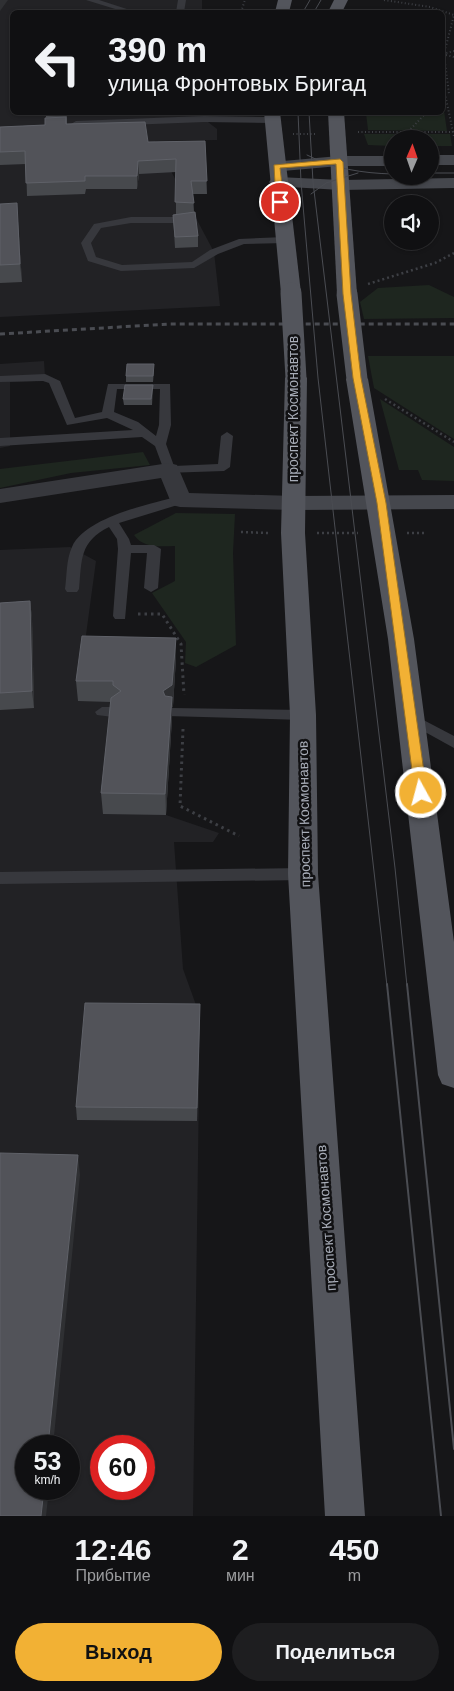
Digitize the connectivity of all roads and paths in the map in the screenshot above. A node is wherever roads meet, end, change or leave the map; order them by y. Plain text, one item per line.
1 (90, 0) edge
2 (384, 0) edge
3 (125, 10) edge
4 (439, 10) edge
5 (445, 12) edge
6 (445, 47) edge
7 (445, 67) edge
8 (449, 94) junction
9 (454, 94) edge
10 (445, 95) edge
11 (445, 102) edge
12 (336, 115) edge
13 (424, 115) edge
14 (272, 116) edge
15 (160, 117) edge
16 (69, 125) edge
17 (409, 130) edge
18 (353, 132) dead end
19 (384, 132) edge
20 (439, 132) edge
21 (453, 132) junction
22 (288, 134) dead end
23 (315, 134) dead end
24 (454, 137) edge
25 (439, 160) edge
26 (454, 160) edge
27 (384, 161) edge
28 (340, 162) junction
29 (277, 174) junction
30 (454, 184) edge
31 (341, 185) junction
32 (192, 220) edge
33 (285, 240) junction
34 (454, 253) edge
35 (356, 290) junction
36 (0, 379) edge
37 (377, 394) dead end
38 (108, 414) junction
39 (146, 433) junction
40 (228, 436) dead end
41 (0, 442) edge
42 (454, 442) edge
43 (160, 444) junction
44 (169, 470) junction
45 (0, 496) edge
46 (180, 500) junction
47 (454, 502) edge
48 (381, 503) junction
49 (294, 518) junction
50 (111, 521) junction
51 (241, 532) dead end
52 (385, 533) junction
53 (426, 533) dead end
54 (125, 549) junction
55 (151, 588) dead end
56 (72, 589) dead end
57 (120, 616) dead end
58 (172, 713) edge
59 (303, 715) junction
60 (412, 719) junction
61 (454, 743) edge
62 (303, 874) junction
63 (0, 878) edge
64 (454, 1075) edge
65 (345, 1516) edge

1 - 3 lane
2 - 4 path
5 - 6 path
7 - 8 path
8 - 9 path
8 - 10 path
11 - 21 path
12 - 28 main road
13 - 17 path
14 - 15 lane
14 - 29 main road, проспект Космонавтов
15 - 16 lane
18 - 19 path
20 - 21 path
21 - 24 path
22 - 23 path
25 - 26 main road
27 - 28 main road
28 - 29 main road
28 - 31 main road
29 - 31 main road
29 - 33 main road, проспект Космонавтов
30 - 31 main road
31 - 35 main road
32 - 33 lane
33 - 49 main road, проспект Космонавтов, bridge
34 - 35 path
35 - 48 main road, bridge
36 - 38 lane
37 - 42 path
38 - 39 lane
38 - 43 lane
39 - 41 lane
39 - 43 lane
40 - 44 lane
43 - 44 lane
44 - 45 street
44 - 46 street
46 - 49 street
46 - 50 lane
47 - 48 main road
48 - 49 main road
48 - 52 main road
49 - 51 path
49 - 52 path
49 - 59 main road, проспект Космонавтов
50 - 54 lane
50 - 56 lane
52 - 53 path
52 - 60 main road
54 - 55 lane
54 - 57 lane
58 - 59 lane
59 - 62 main road, проспект Космонавтов
60 - 61 lane
60 - 64 main road
62 - 63 lane
62 - 65 main road, проспект Космонавтов

